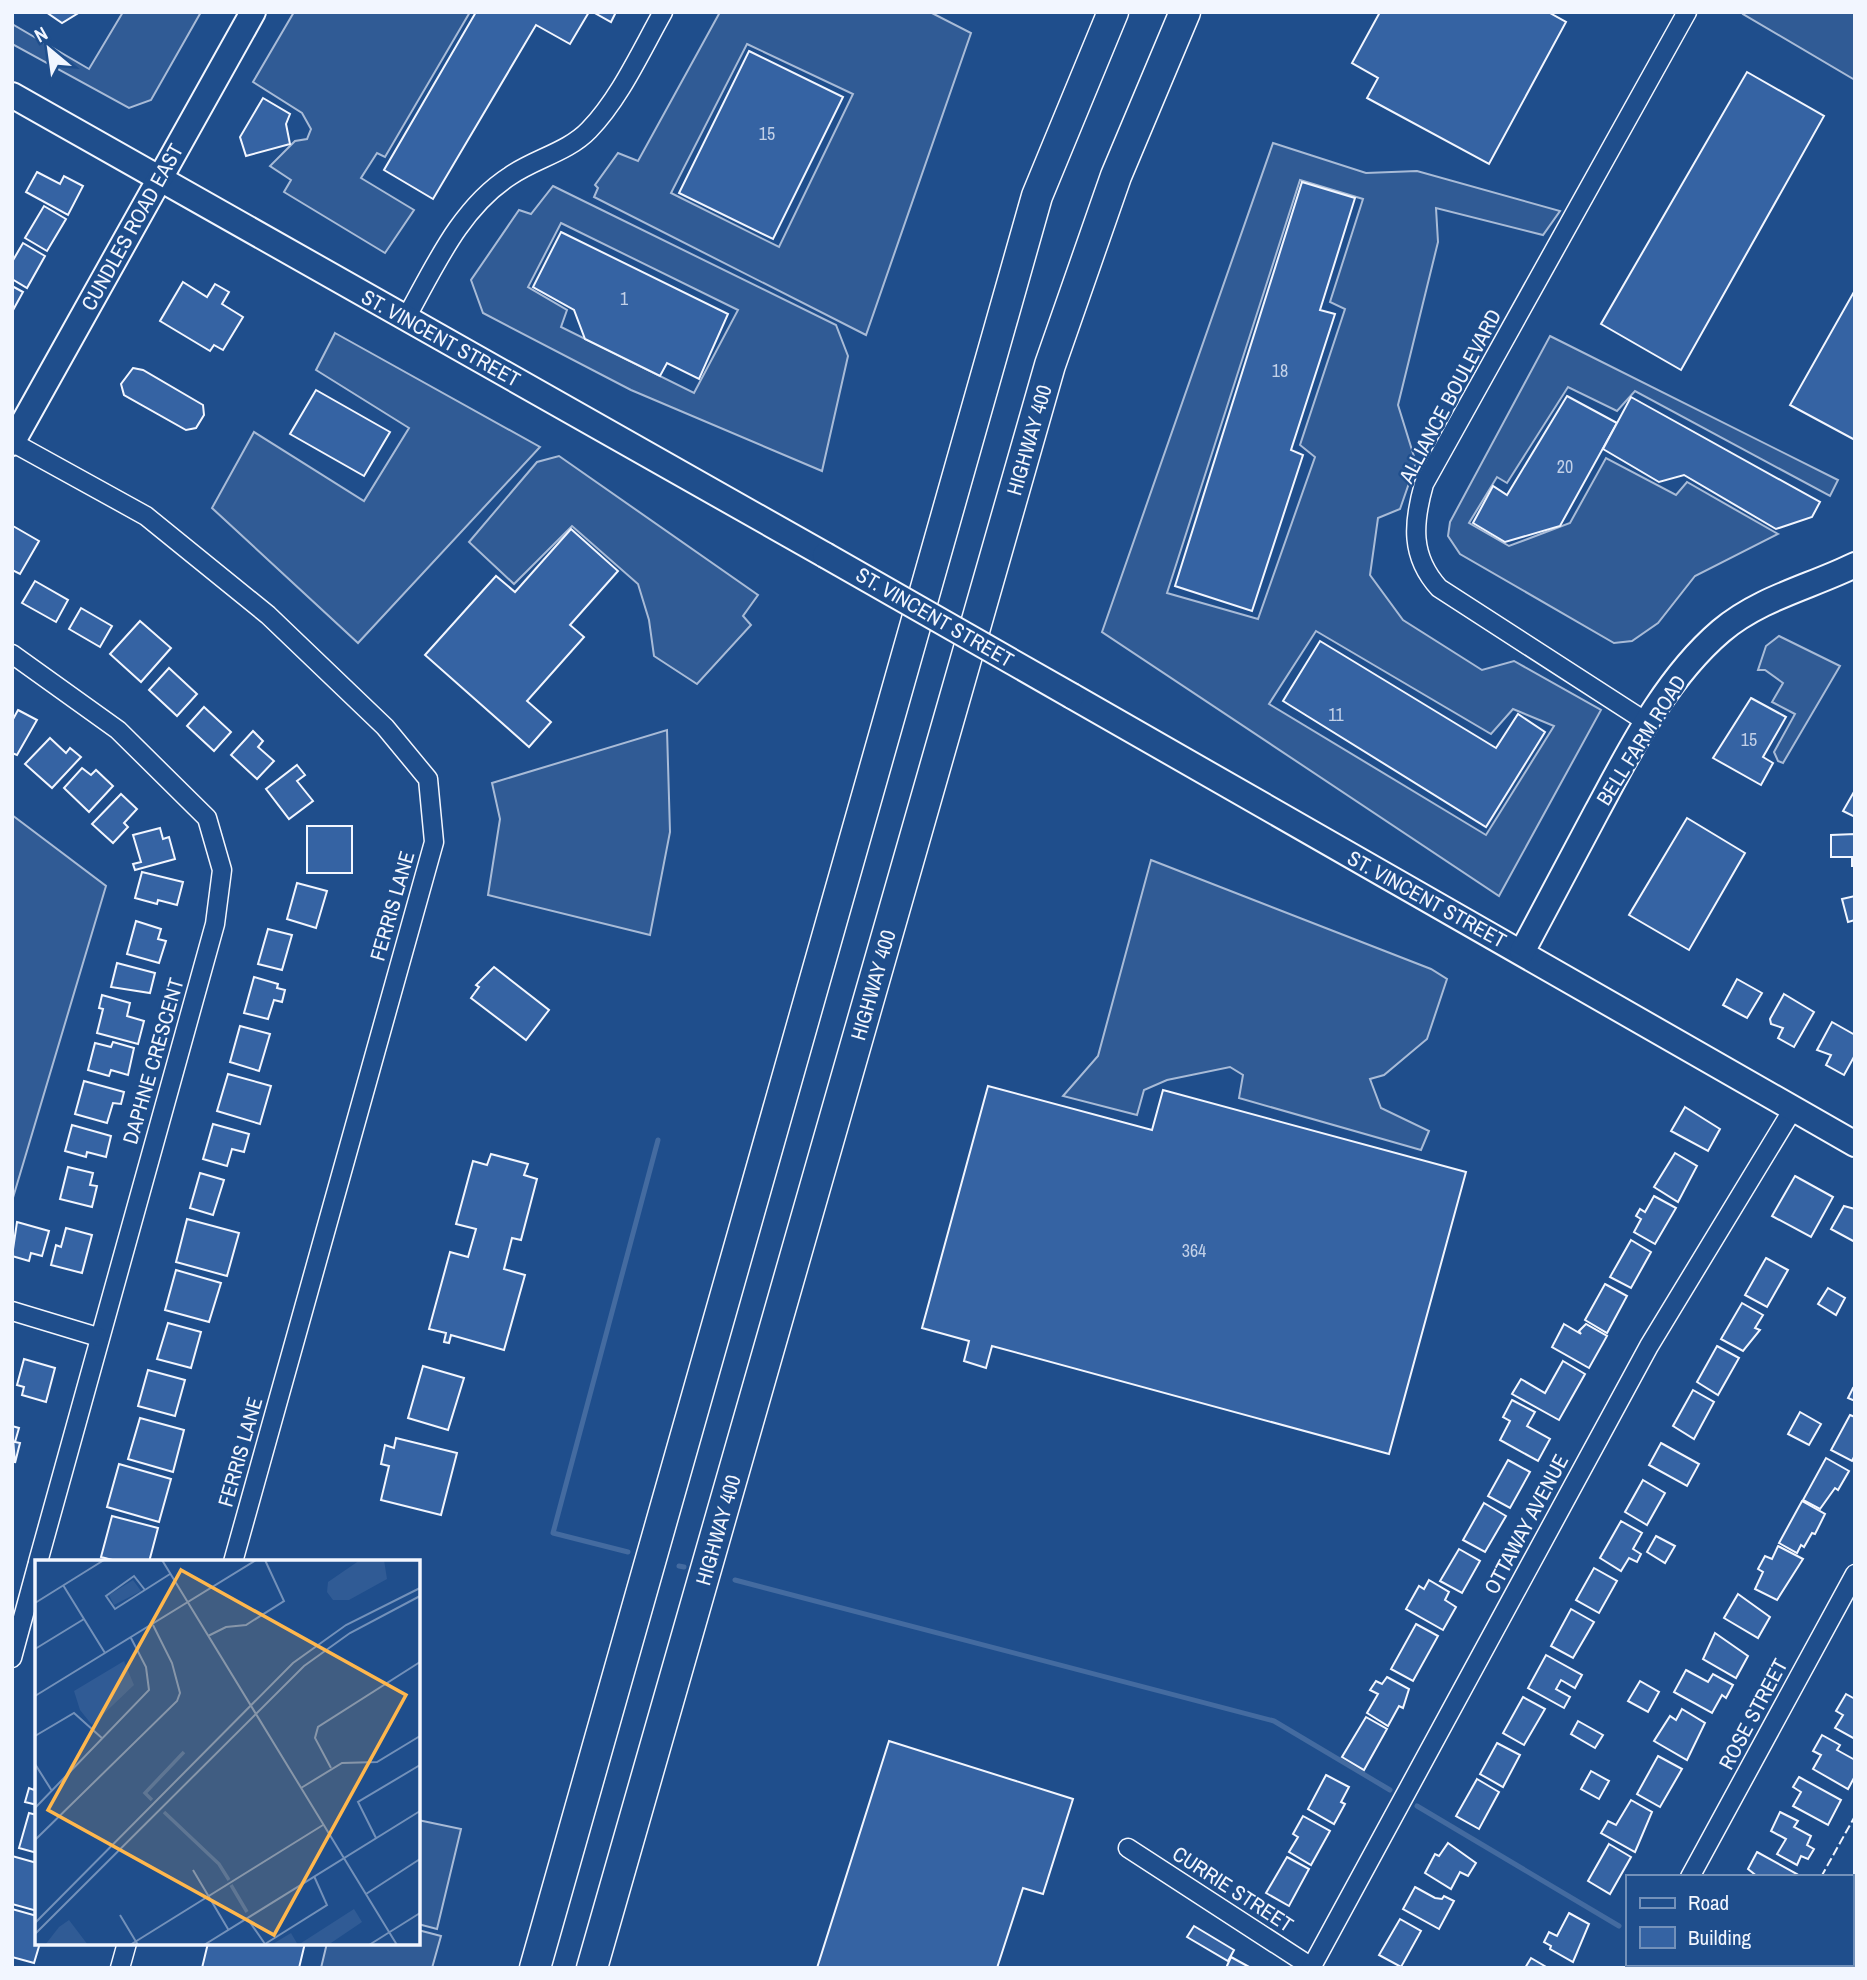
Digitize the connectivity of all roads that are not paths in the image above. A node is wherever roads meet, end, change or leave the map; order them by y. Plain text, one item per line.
1 (253, 12) edge
2 (663, 12) edge
3 (1113, 12) edge
4 (1185, 12) edge
5 (1687, 12) edge
6 (12, 96) edge
7 (159, 178) junction
8 (406, 318) junction
9 (12, 442) edge
10 (1855, 565) edge
11 (12, 654) edge
12 (1648, 723) junction
13 (1522, 952) junction
14 (1793, 1109) junction
15 (1855, 1144) edge
16 (12, 1311) edge
17 (98, 1337) junction
18 (38, 1560) edge
19 (234, 1560) edge
20 (35, 1572) edge
21 (1855, 1574) edge
22 (12, 1658) edge
23 (1128, 1848) dead end
24 (1691, 1875) edge
25 (126, 1945) edge
26 (120, 1968) edge
27 (535, 1968) edge
28 (593, 1968) edge
29 (1312, 1968) edge

1 - 7 main road, CUNDLES ROAD EAST
2 - 8 street
3 - 27 highway
4 - 28 highway, HIGHWAY 400
5 - 12 street, ALLIANCE BOULEVARD
6 - 7 main road, ST. VINCENT STREET
7 - 8 main road, ST. VINCENT STREET
7 - 9 main road, CUNDLES ROAD EAST
8 - 13 main road, ST. VINCENT STREET, bridge
9 - 19 street, FERRIS LANE
10 - 12 main road, BELL FARM ROAD
11 - 17 street, DAPHNE CRESCENT
12 - 13 main road, BELL FARM ROAD
13 - 14 main road, ST. VINCENT STREET
14 - 15 main road, ST. VINCENT STREET
14 - 29 street, OTTAWAY AVENUE
16 - 17 street
17 - 18 street, DAPHNE CRESCENT
20 - 22 street, DAPHNE CRESCENT
21 - 24 street, ROSE STREET
23 - 29 street, CURRIE STREET
25 - 26 street

